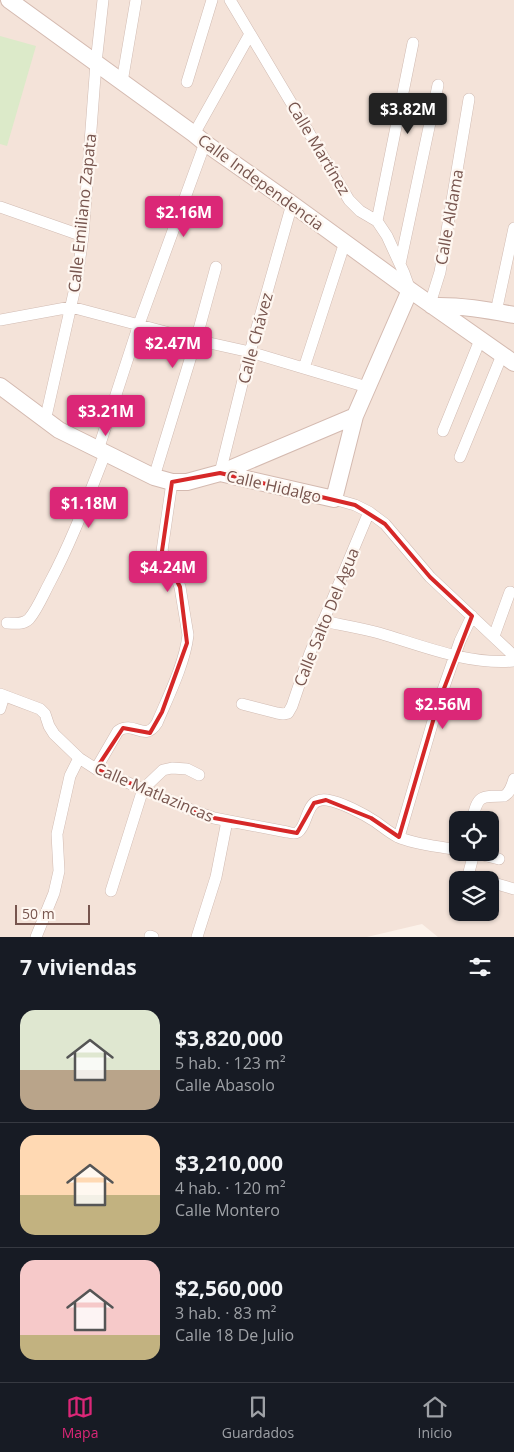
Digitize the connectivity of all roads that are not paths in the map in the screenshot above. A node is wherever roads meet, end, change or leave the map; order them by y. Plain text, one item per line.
1 (9, 0) edge
2 (103, 0) edge
3 (136, 0) edge
4 (212, 0) edge
5 (230, 0) edge
6 (250, 34) junction
7 (413, 43) dead end
8 (96, 63) junction
9 (122, 82) junction
10 (187, 82) dead end
11 (438, 85) dead end
12 (468, 99) dead end
13 (199, 139) junction
14 (292, 204) junction
15 (0, 207) edge
16 (377, 221) junction
17 (514, 228) edge
18 (83, 236) junction
19 (345, 242) junction
20 (400, 264) junction
21 (216, 267) dead end
22 (410, 290) junction
23 (431, 305) junction
24 (71, 307) junction
25 (496, 312) junction
26 (514, 315) edge
27 (0, 320) edge
28 (139, 324) junction
29 (196, 340) junction
30 (480, 340) junction
31 (250, 352) junction
32 (508, 359) edge
33 (304, 368) junction
34 (0, 386) edge
35 (367, 387) junction
36 (355, 416) junction
37 (45, 421) junction
38 (443, 431) dead end
39 (101, 452) junction
40 (460, 457) dead end
41 (220, 473) junction
42 (154, 477) junction
43 (172, 482) junction
44 (334, 499) junction
45 (369, 512) junction
46 (510, 592) dead end
47 (472, 616) junction
48 (323, 621) junction
49 (7, 623) dead end
50 (494, 636) junction
51 (455, 655) junction
52 (514, 656) edge
53 (514, 662) edge
54 (2, 695) edge
55 (242, 704) dead end
56 (0, 709) edge
57 (79, 758) junction
58 (96, 769) junction
59 (199, 775) dead end
60 (514, 779) edge
61 (143, 789) junction
62 (474, 811) edge
63 (227, 821) junction
64 (399, 837) junction
65 (449, 848) edge
66 (499, 884) edge
67 (514, 888) edge
68 (111, 891) dead end
69 (36, 937) edge
70 (197, 937) edge

1 - 8 main road, Calle Independencia
2 - 8 street, Calle Emiliano Zapata
3 - 9 street
4 - 10 street
5 - 6 street, Calle Martínez
6 - 13 street
6 - 16 street, Calle Martínez
7 - 16 street
8 - 9 main road, Calle Independencia
8 - 18 street, Calle Emiliano Zapata
9 - 13 main road, Calle Independencia
11 - 20 street
12 - 23 street, Calle Aldama
13 - 14 main road, Calle Independencia
13 - 28 street
14 - 19 main road, Calle Independencia
14 - 31 street, Calle Chávez
15 - 18 street
16 - 20 street, Calle Martínez
17 - 25 street
18 - 24 street, Calle Emiliano Zapata
19 - 22 main road, Calle Independencia
19 - 33 street
20 - 22 street, Calle Martínez
21 - 29 street
22 - 23 main road, Calle Independencia
22 - 35 main road
23 - 25 main road
23 - 30 main road, Calle Independencia
24 - 27 street
24 - 28 street
24 - 37 street, Calle Emiliano Zapata
25 - 26 main road
28 - 29 street
28 - 39 street
29 - 31 street
29 - 42 street
30 - 32 main road, Calle Independencia
30 - 38 street
31 - 33 street
31 - 41 street, Calle Chávez
32 - 40 street
33 - 35 street
34 - 37 main road, Calle Hidalgo
35 - 36 main road
36 - 41 main road
36 - 44 main road
37 - 39 main road, Calle Hidalgo
39 - 42 main road, Calle Hidalgo
39 - 49 street
41 - 43 main road, Calle Hidalgo
41 - 44 main road, Calle Hidalgo
42 - 43 main road, Calle Hidalgo
43 - 58 street
44 - 45 street, Calle Hidalgo
45 - 47 street, Calle Hidalgo
45 - 48 street, Calle Salto Del Agua
46 - 50 street
47 - 50 street, Calle Hidalgo
47 - 51 street
48 - 51 street
48 - 55 street, Calle Salto Del Agua
50 - 52 street, Calle Hidalgo
51 - 53 street
51 - 64 street
54 - 56 street
54 - 57 street, Calle Matlazincas
57 - 58 street, Calle Matlazincas
57 - 69 street
58 - 61 street, Calle Matlazincas
59 - 61 street
60 - 62 street
61 - 63 street, Calle Matlazincas
61 - 68 street
63 - 64 street, Calle Matlazincas
63 - 70 street
64 - 65 street
66 - 67 street

